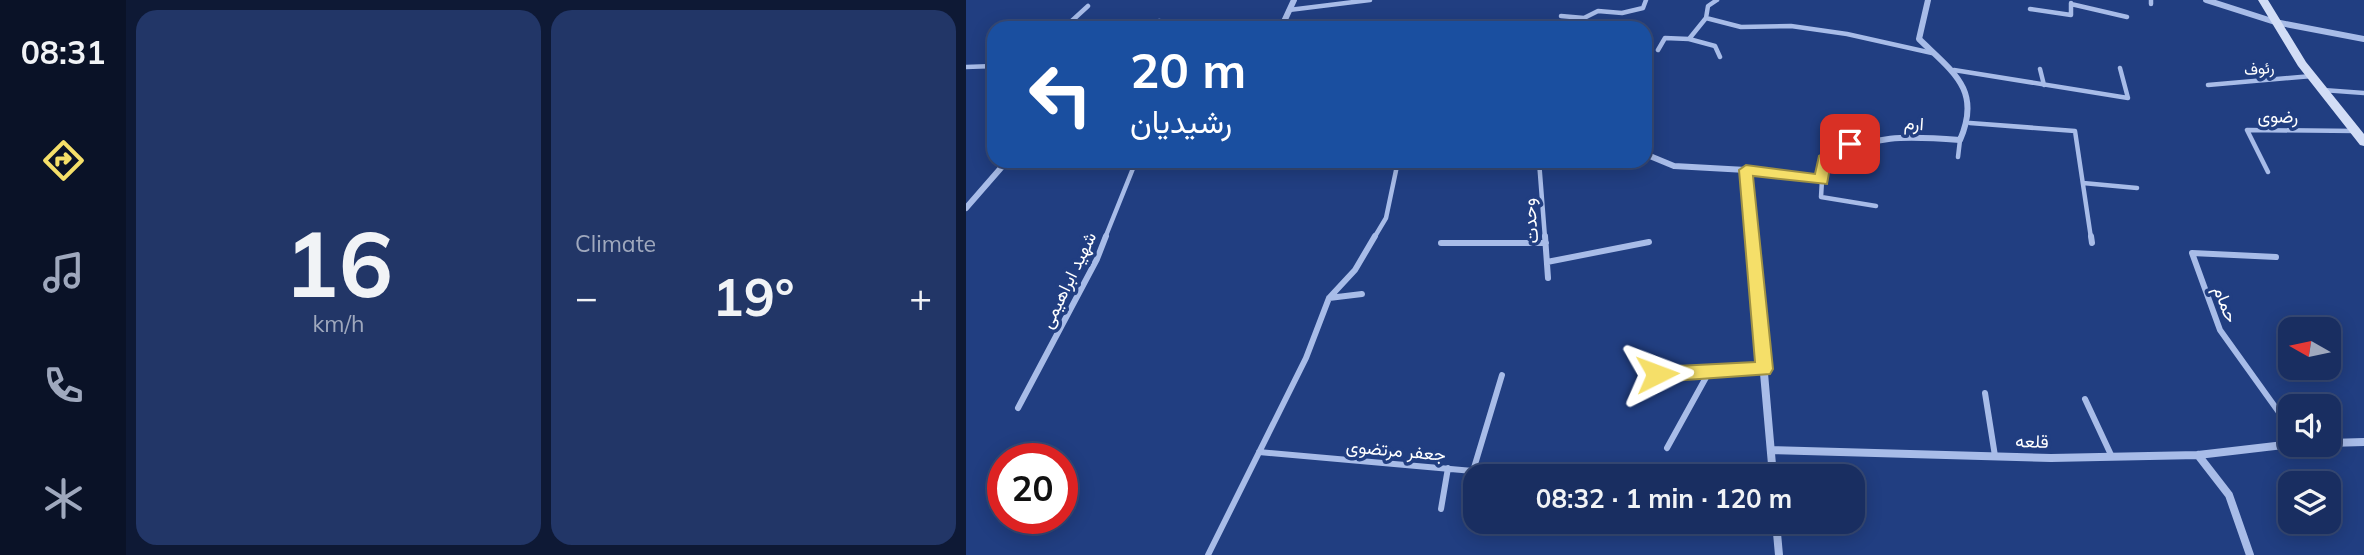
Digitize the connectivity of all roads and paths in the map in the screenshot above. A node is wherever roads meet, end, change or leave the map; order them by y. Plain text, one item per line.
1 (1294, 0) edge
2 (1370, 0) edge
3 (1646, 0) edge
4 (1717, 0) edge
5 (1928, 0) edge
6 (2206, 0) edge
7 (2263, 0) edge
8 (2071, 2) edge
9 (1088, 6) dead end
10 (2030, 9) dead end
11 (1289, 10) junction
12 (1598, 11) joint
13 (1561, 16) dead end
14 (2127, 17) dead end
15 (1706, 18) junction
16 (1072, 21) edge
17 (1284, 21) edge
18 (2275, 22) junction
19 (1689, 39) junction
20 (2364, 39) edge
21 (1658, 50) dead end
22 (1932, 53) junction
23 (1720, 57) dead end
24 (966, 66) edge
25 (987, 66) edge
26 (2120, 68) dead end
27 (2040, 69) dead end
28 (1954, 71) junction
29 (2312, 76) junction
30 (2044, 85) junction
31 (2208, 85) dead end
32 (2323, 90) junction
33 (2364, 93) edge
34 (1970, 122) junction
35 (2356, 131) junction
36 (1960, 140) junction
37 (2364, 142) edge
38 (1652, 157) edge
39 (1958, 157) dead end
40 (1001, 168) edge
41 (1133, 168) edge
42 (1396, 168) edge
43 (1540, 168) edge
44 (1746, 170) junction
45 (2268, 172) dead end
46 (1822, 180) junction
47 (2083, 183) junction
48 (2137, 188) dead end
49 (1876, 205) dead end
50 (966, 208) edge
51 (1649, 242) dead end
52 (1441, 243) dead end
53 (1546, 243) junction
54 (2092, 243) dead end
55 (2276, 257) dead end
56 (1547, 262) junction
57 (1548, 278) dead end
58 (1362, 295) dead end
59 (1329, 298) junction
60 (1764, 369) junction
61 (1709, 372) junction
62 (1502, 374) dead end
63 (1657, 374) dead end
64 (1984, 393) dead end
65 (2085, 399) dead end
66 (1018, 408) dead end
67 (2278, 411) edge
68 (2364, 442) edge
69 (2341, 443) edge
70 (2278, 446) edge
71 (1667, 448) dead end
72 (1771, 450) junction
73 (1259, 452) junction
74 (2198, 455) junction
75 (1995, 456) junction
76 (2112, 457) junction
77 (1772, 464) edge
78 (1448, 468) junction
79 (1441, 509) dead end
80 (1777, 534) edge
81 (1208, 555) edge
82 (1779, 555) edge
83 (2250, 555) edge

1 - 11 street
2 - 11 lane
3 - 12 lane
4 - 15 lane
5 - 22 street
6 - 18 street
7 - 18 main road
8 - 10 lane
8 - 14 lane
9 - 16 lane
11 - 17 street
12 - 13 lane
15 - 19 lane
15 - 22 lane
18 - 20 street
18 - 29 main road
19 - 21 lane
19 - 23 lane
22 - 28 street
24 - 25 lane
26 - 30 lane
27 - 30 lane
28 - 30 lane
28 - 34 street
29 - 31 lane, رئوف
29 - 32 main road
32 - 33 lane
32 - 35 main road
34 - 36 street
34 - 47 lane
35 - 37 main road
35 - 45 lane, رضوی
36 - 39 lane
36 - 46 street, ارم
38 - 44 street
40 - 50 street
41 - 66 lane, شهید ابراهیمی
42 - 59 lane
43 - 53 lane, وحدت
44 - 46 street
44 - 60 street
46 - 49 lane
47 - 48 lane
47 - 54 lane
51 - 56 lane
52 - 53 lane
53 - 56 lane, وحدت
55 - 67 lane, حمام
56 - 57 lane, وحدت
58 - 59 lane
59 - 73 lane
60 - 61 lane
60 - 72 street
61 - 63 lane
61 - 71 lane
62 - 78 lane, جعفر مرتضوی
64 - 75 lane
65 - 76 lane
68 - 69 street
70 - 74 street, قلعه
72 - 75 street, قلعه
72 - 77 street
73 - 78 lane, جعفر مرتضوی
73 - 81 lane
74 - 76 street, قلعه
74 - 83 street
75 - 76 street, قلعه
78 - 79 lane
80 - 82 street

